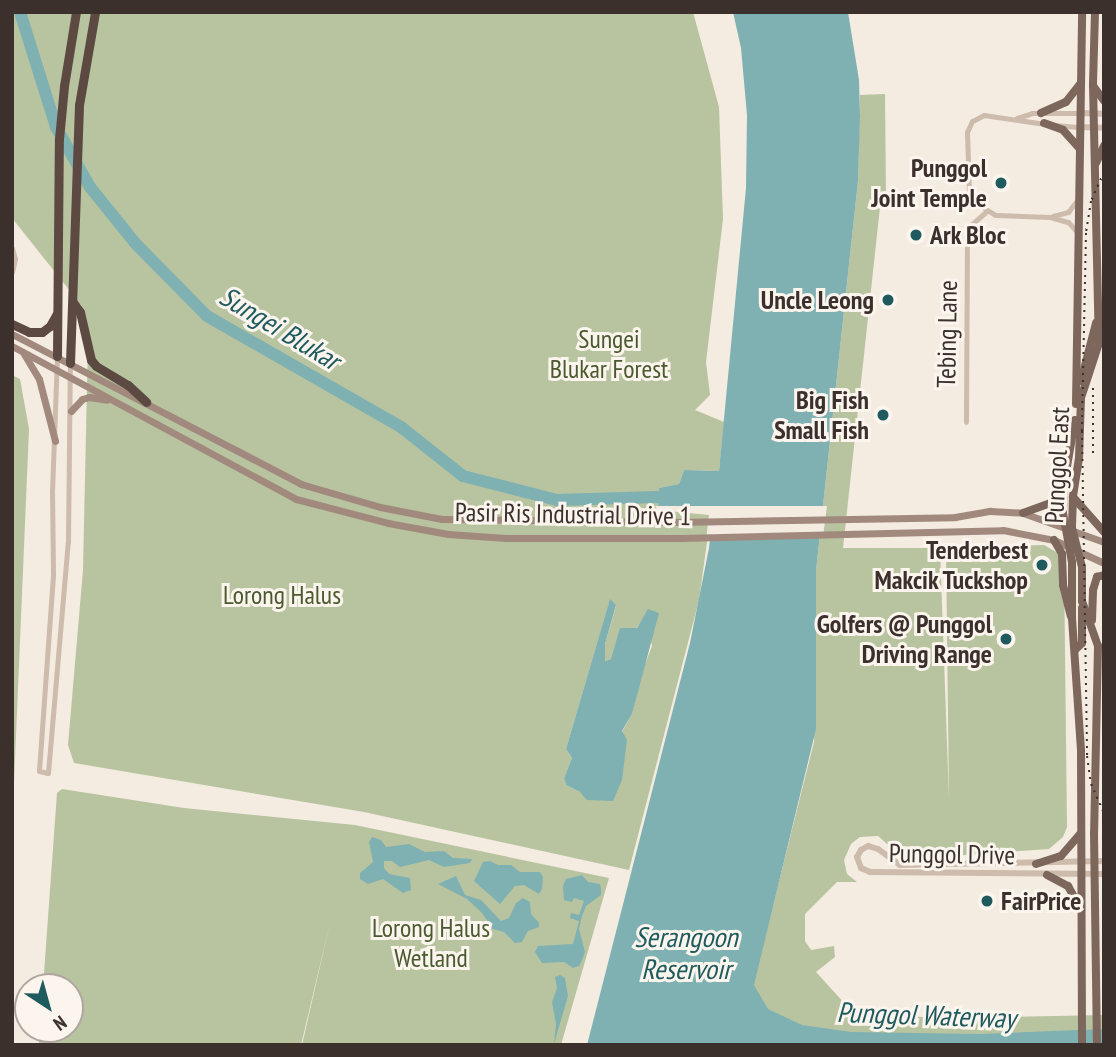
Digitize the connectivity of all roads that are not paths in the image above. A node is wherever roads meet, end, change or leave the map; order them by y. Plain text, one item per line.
1 (76, 12) edge
2 (82, 12) edge
3 (95, 12) edge
4 (1082, 12) edge
5 (1095, 12) edge
6 (75, 27) junction
7 (1080, 85) junction
8 (1093, 85) junction
9 (1104, 101) edge
10 (1041, 113) junction
11 (1080, 113) junction
12 (1099, 114) edge
13 (1017, 118) junction
14 (1044, 123) junction
15 (1080, 127) junction
16 (1099, 128) edge
17 (1104, 146) edge
18 (1080, 149) junction
19 (1094, 166) junction
20 (1080, 197) junction
21 (986, 212) junction
22 (1050, 217) junction
23 (1079, 234) junction
24 (12, 248) edge
25 (12, 272) edge
26 (74, 302) junction
27 (1079, 311) junction
28 (57, 313) junction
29 (1098, 315) junction
30 (12, 324) edge
31 (12, 334) edge
32 (12, 346) edge
33 (22, 351) junction
34 (57, 356) junction
35 (70, 363) junction
36 (58, 370) junction
37 (70, 378) junction
38 (114, 401) junction
39 (146, 402) junction
40 (71, 411) junction
41 (966, 422) dead end
42 (55, 441) junction
43 (1064, 484) junction
44 (1073, 497) junction
45 (1023, 513) junction
46 (1068, 527) junction
47 (1104, 532) edge
48 (1054, 540) junction
49 (1104, 542) edge
50 (1069, 547) junction
51 (1079, 551) junction
52 (1104, 562) edge
53 (1104, 575) edge
54 (1082, 601) junction
55 (1072, 618) junction
56 (1091, 626) junction
57 (1076, 649) junction
58 (1099, 693) junction
59 (1079, 694) junction
60 (1082, 832) junction
61 (1094, 833) junction
62 (1104, 848) edge
63 (1099, 862) edge
64 (1082, 863) junction
65 (1036, 864) junction
66 (1099, 874) edge
67 (1047, 875) junction
68 (1082, 875) junction
69 (1104, 887) edge
70 (1095, 899) junction
71 (1083, 912) junction
72 (1082, 1045) edge
73 (1097, 1045) edge

1 - 6 highway
2 - 6 highway
3 - 26 highway
4 - 7 main road, Punggol East
5 - 8 main road, Punggol East
6 - 28 highway
7 - 10 main road
7 - 11 main road, Punggol East
8 - 9 main road
8 - 12 main road, Punggol East
10 - 11 street
10 - 13 street
11 - 12 street
11 - 15 main road, Punggol East
12 - 16 main road, Punggol East
13 - 14 street
13 - 21 street
14 - 15 street
14 - 18 main road
15 - 16 street
15 - 18 main road, Punggol East
16 - 19 main road, Punggol East
17 - 19 main road
18 - 20 main road, Punggol East
19 - 29 main road, Punggol East
20 - 22 street
20 - 23 main road, Punggol East
21 - 22 street
21 - 41 street, Tebing Lane
22 - 23 street
23 - 27 main road, Punggol East
24 - 25 street
26 - 35 highway
26 - 39 highway
27 - 29 main road
27 - 43 main road, Punggol East
28 - 30 highway
28 - 34 highway
29 - 44 main road, Punggol East
31 - 34 main road, Pasir Ris Industrial Drive 1
32 - 33 main road, Pasir Ris Industrial Drive 1
33 - 36 main road, Pasir Ris Industrial Drive 1
33 - 42 main road
34 - 35 main road, Pasir Ris Industrial Drive 1
34 - 36 street
35 - 37 street
35 - 39 main road, Pasir Ris Industrial Drive 1
36 - 37 main road, Pasir Ris Industrial Drive 1
36 - 42 street
37 - 38 main road, Pasir Ris Industrial Drive 1
37 - 40 street
38 - 40 main road
38 - 48 main road, Pasir Ris Industrial Drive 1
39 - 45 main road, Pasir Ris Industrial Drive 1
40 - 42 street
43 - 45 main road
43 - 46 main road, Punggol East
44 - 46 main road, Punggol East
44 - 47 main road
45 - 46 main road, Pasir Ris Industrial Drive 1
46 - 49 main road, Pasir Ris Industrial Drive 1
46 - 50 main road, Punggol East
46 - 51 main road, Punggol East
48 - 50 main road, Pasir Ris Industrial Drive 1
48 - 55 main road
50 - 51 main road, Pasir Ris Industrial Drive 1
50 - 55 main road, Punggol East
51 - 52 main road, Pasir Ris Industrial Drive 1
51 - 54 main road, Punggol East
53 - 56 main road
54 - 56 main road, Punggol East
54 - 57 main road
55 - 57 main road, Punggol East
56 - 58 main road, Punggol East
57 - 59 main road, Punggol East
58 - 59 main road
58 - 61 main road, Punggol East
59 - 60 main road, Punggol East
60 - 64 main road, Punggol East
60 - 65 main road
61 - 62 main road
61 - 63 main road, Punggol East
63 - 64 street, Punggol Drive
63 - 66 main road, Punggol East
64 - 65 street, Punggol Drive
64 - 68 main road, Punggol East
65 - 67 street, Punggol Drive
66 - 68 street, Punggol Drive
66 - 70 main road, Punggol East
67 - 68 street, Punggol Drive
67 - 71 main road
68 - 71 main road, Punggol East
69 - 70 main road
70 - 73 main road, Punggol East
71 - 72 main road, Punggol East

